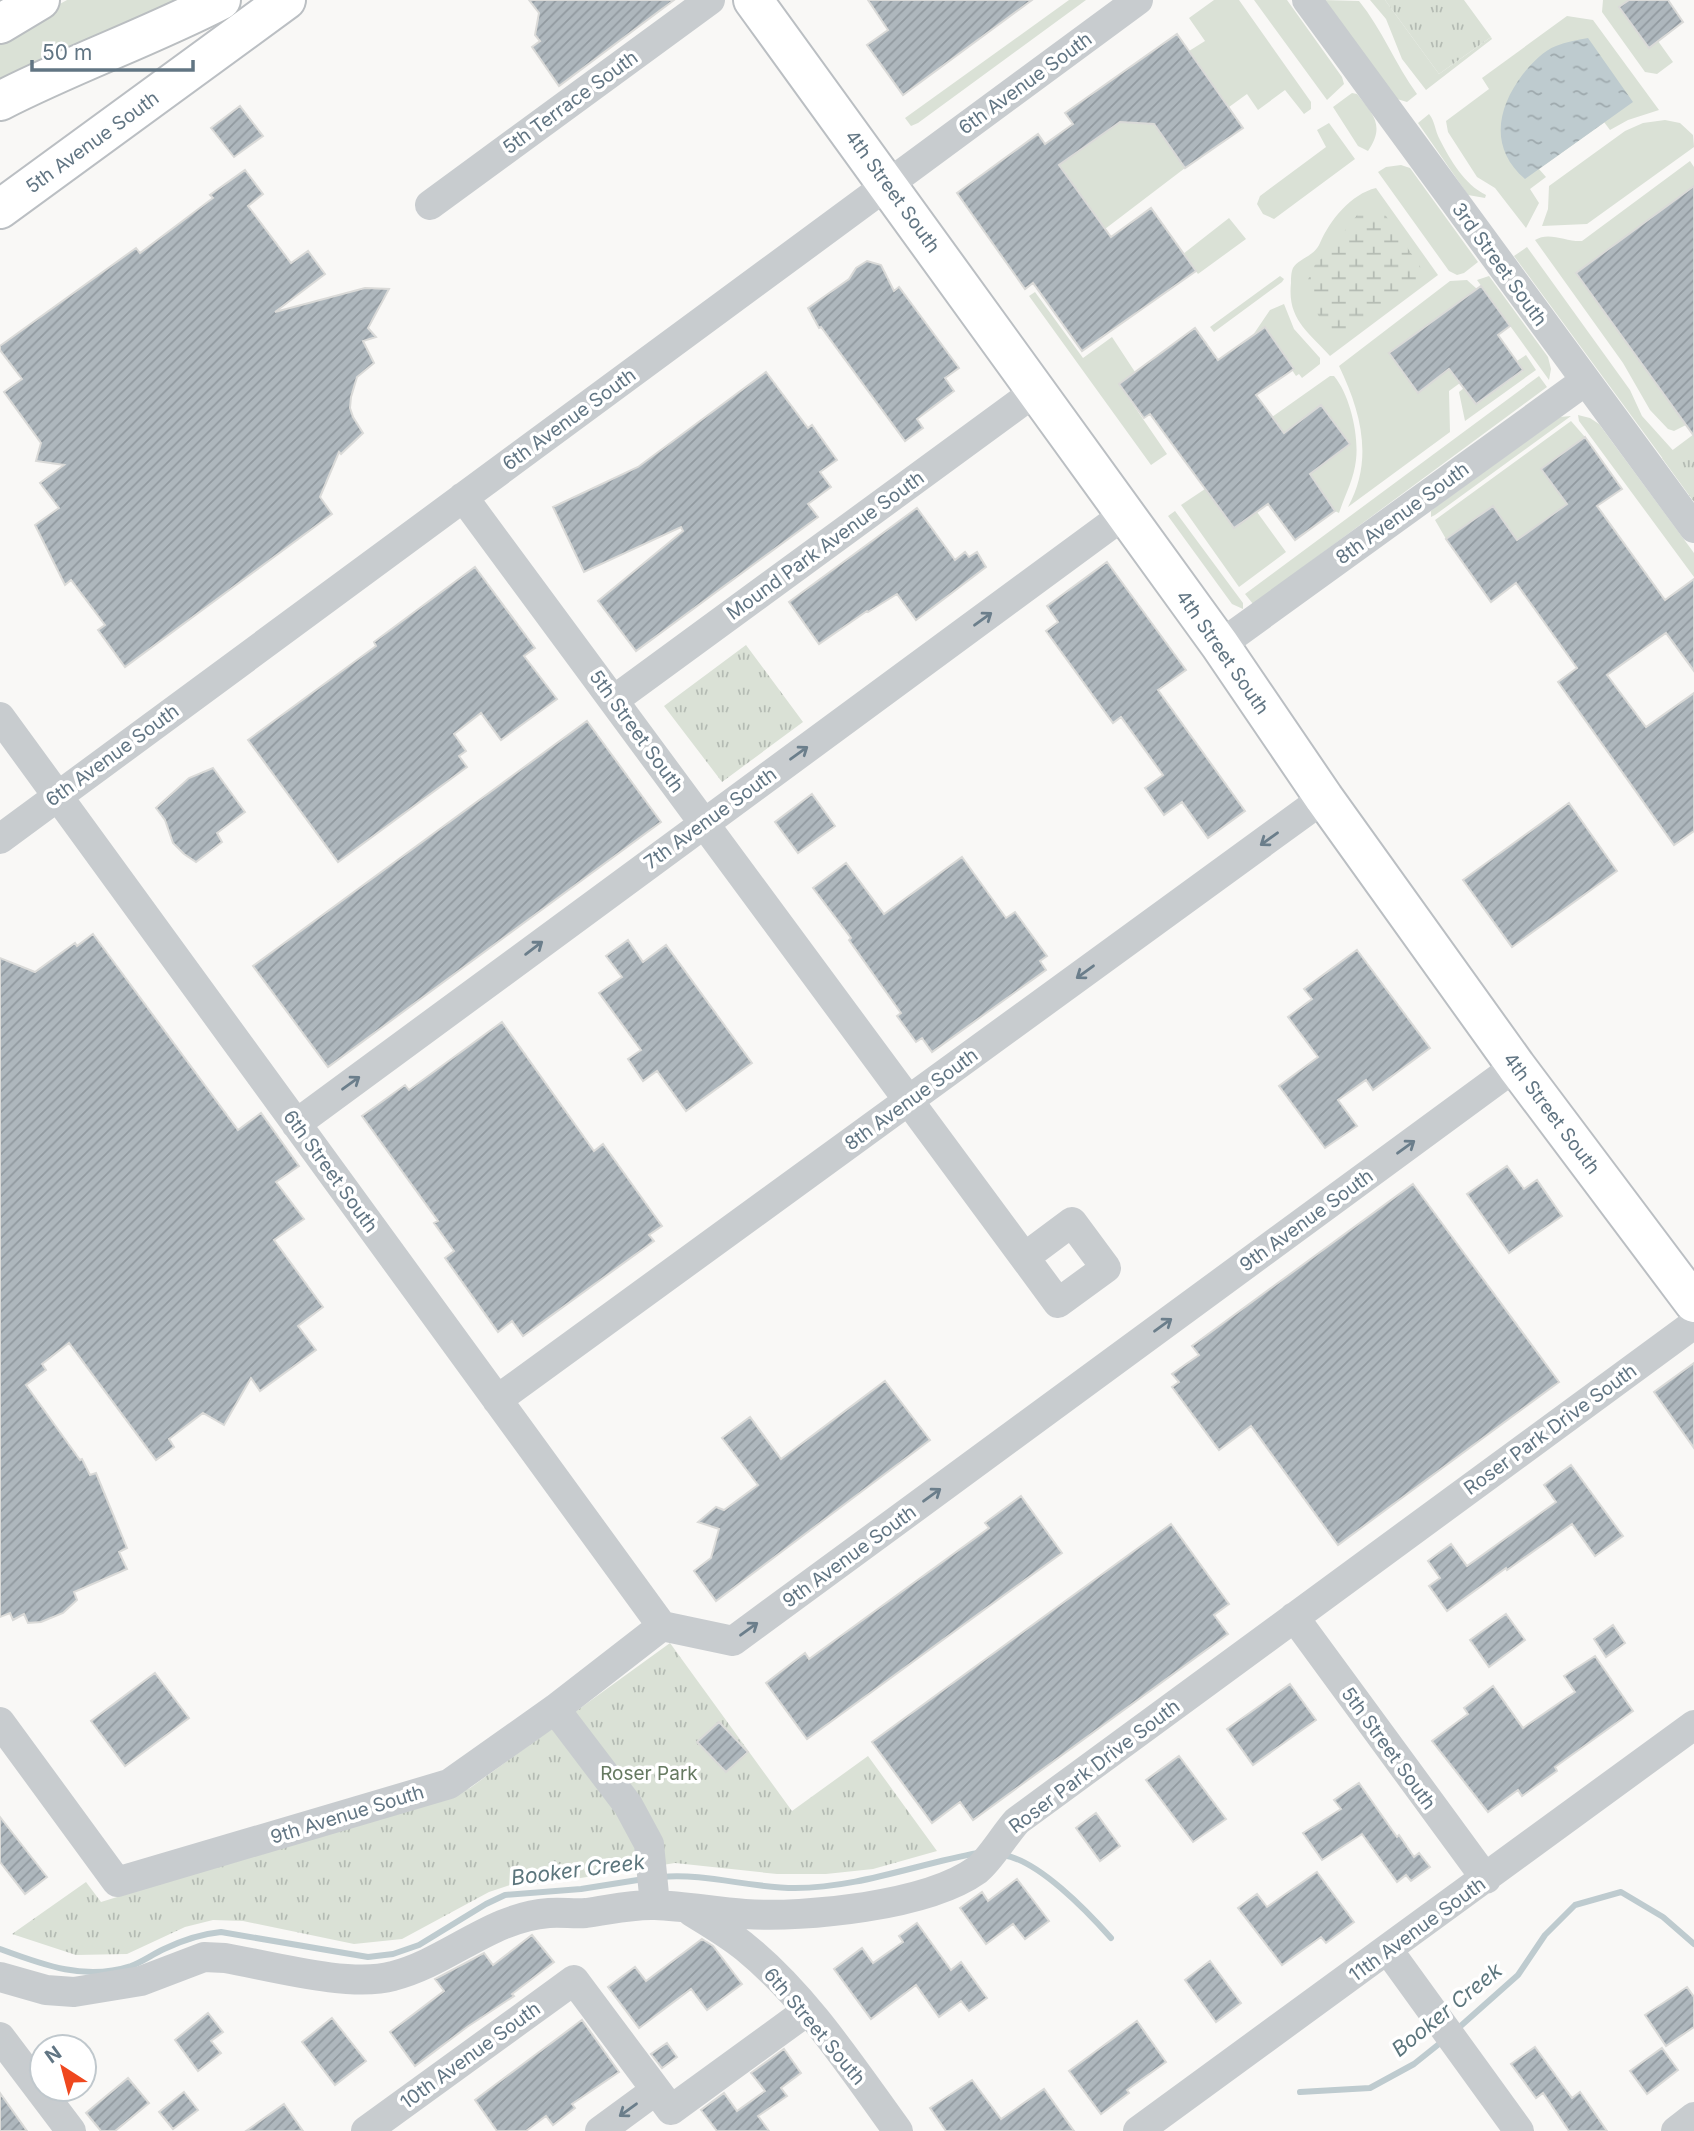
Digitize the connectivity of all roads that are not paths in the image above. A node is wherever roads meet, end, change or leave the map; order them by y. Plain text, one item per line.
1 (40, 0) edge
2 (221, 0) edge
3 (286, 0) edge
4 (710, 0) edge
5 (753, 0) edge
6 (1138, 0) edge
7 (1307, 0) edge
8 (0, 24) edge
9 (0, 101) edge
10 (888, 183) junction
11 (430, 205) dead end
12 (0, 209) edge
13 (1585, 381) junction
14 (1036, 391) junction
15 (463, 497) junction
16 (1125, 514) junction
17 (1694, 528) edge
18 (1220, 645) junction
19 (614, 700) junction
20 (0, 717) edge
21 (58, 796) junction
22 (1324, 799) junction
23 (704, 822) junction
24 (0, 839) edge
25 (1516, 1066) junction
26 (910, 1100) junction
27 (296, 1124) junction
28 (1025, 1257) dead end
29 (1694, 1303) edge
30 (1694, 1324) edge
31 (497, 1400) junction
32 (1294, 1617) junction
33 (662, 1626) junction
34 (555, 1709) junction
35 (0, 1722) edge
36 (1694, 1725) edge
37 (1486, 1879) junction
38 (653, 1885) junction
39 (685, 1908) junction
40 (1388, 1950) junction
41 (0, 1977) edge
42 (807, 2011) junction
43 (0, 2037) edge
44 (664, 2100) junction
45 (1694, 2117) edge
46 (71, 2131) edge
47 (366, 2131) edge
48 (600, 2131) edge
49 (898, 2131) edge
50 (1138, 2131) edge
51 (1519, 2131) edge
52 (1676, 2131) edge

1 - 8 main road
2 - 9 main road
3 - 12 main road, 5th Avenue South
4 - 11 street, 5th Terrace South
5 - 10 main road, 4th Street South
6 - 10 street, 6th Avenue South
7 - 13 street, 3rd Street South
10 - 14 main road, 4th Street South
10 - 15 street, 6th Avenue South
13 - 17 street, 3rd Street South
13 - 18 street, 8th Avenue South
14 - 16 main road, 4th Street South
14 - 19 street, Mound Park Avenue South
15 - 19 street, 5th Street South
15 - 21 street, 6th Avenue South
16 - 18 main road, 4th Street South
23 -> 16 street, 7th Avenue South
18 - 22 main road, 4th Street South
19 - 23 street, 5th Street South
20 - 21 street, 6th Street South
21 - 24 street, 6th Avenue South
21 - 27 street, 6th Street South
22 - 25 main road, 4th Street South
22 -> 26 street, 8th Avenue South
23 - 26 street, 5th Street South
27 -> 23 street, 7th Avenue South
25 - 29 main road, 4th Street South
33 -> 25 street, 9th Avenue South
26 - 28 street, 5th Street South
26 - 31 street, 8th Avenue South
27 - 31 street, 6th Street South
30 - 32 street, Roser Park Drive South
31 - 33 street, 6th Street South
32 - 37 street, 5th Street South
32 - 39 street, Roser Park Drive South
33 - 34 street, 9th Avenue South
34 - 35 street, 9th Avenue South
34 - 38 street
36 - 37 street, 11th Avenue South
37 - 40 street, 11th Avenue South
38 - 39 street, Roser Park Drive South
38 - 41 street, Roser Park Drive South
39 - 42 street, 6th Street South
40 - 50 street, 11th Avenue South
40 - 51 street
42 - 44 street
42 - 49 street, 6th Street South
43 - 46 street
44 - 47 street, 10th Avenue South
44 -> 48 street
45 - 52 street

